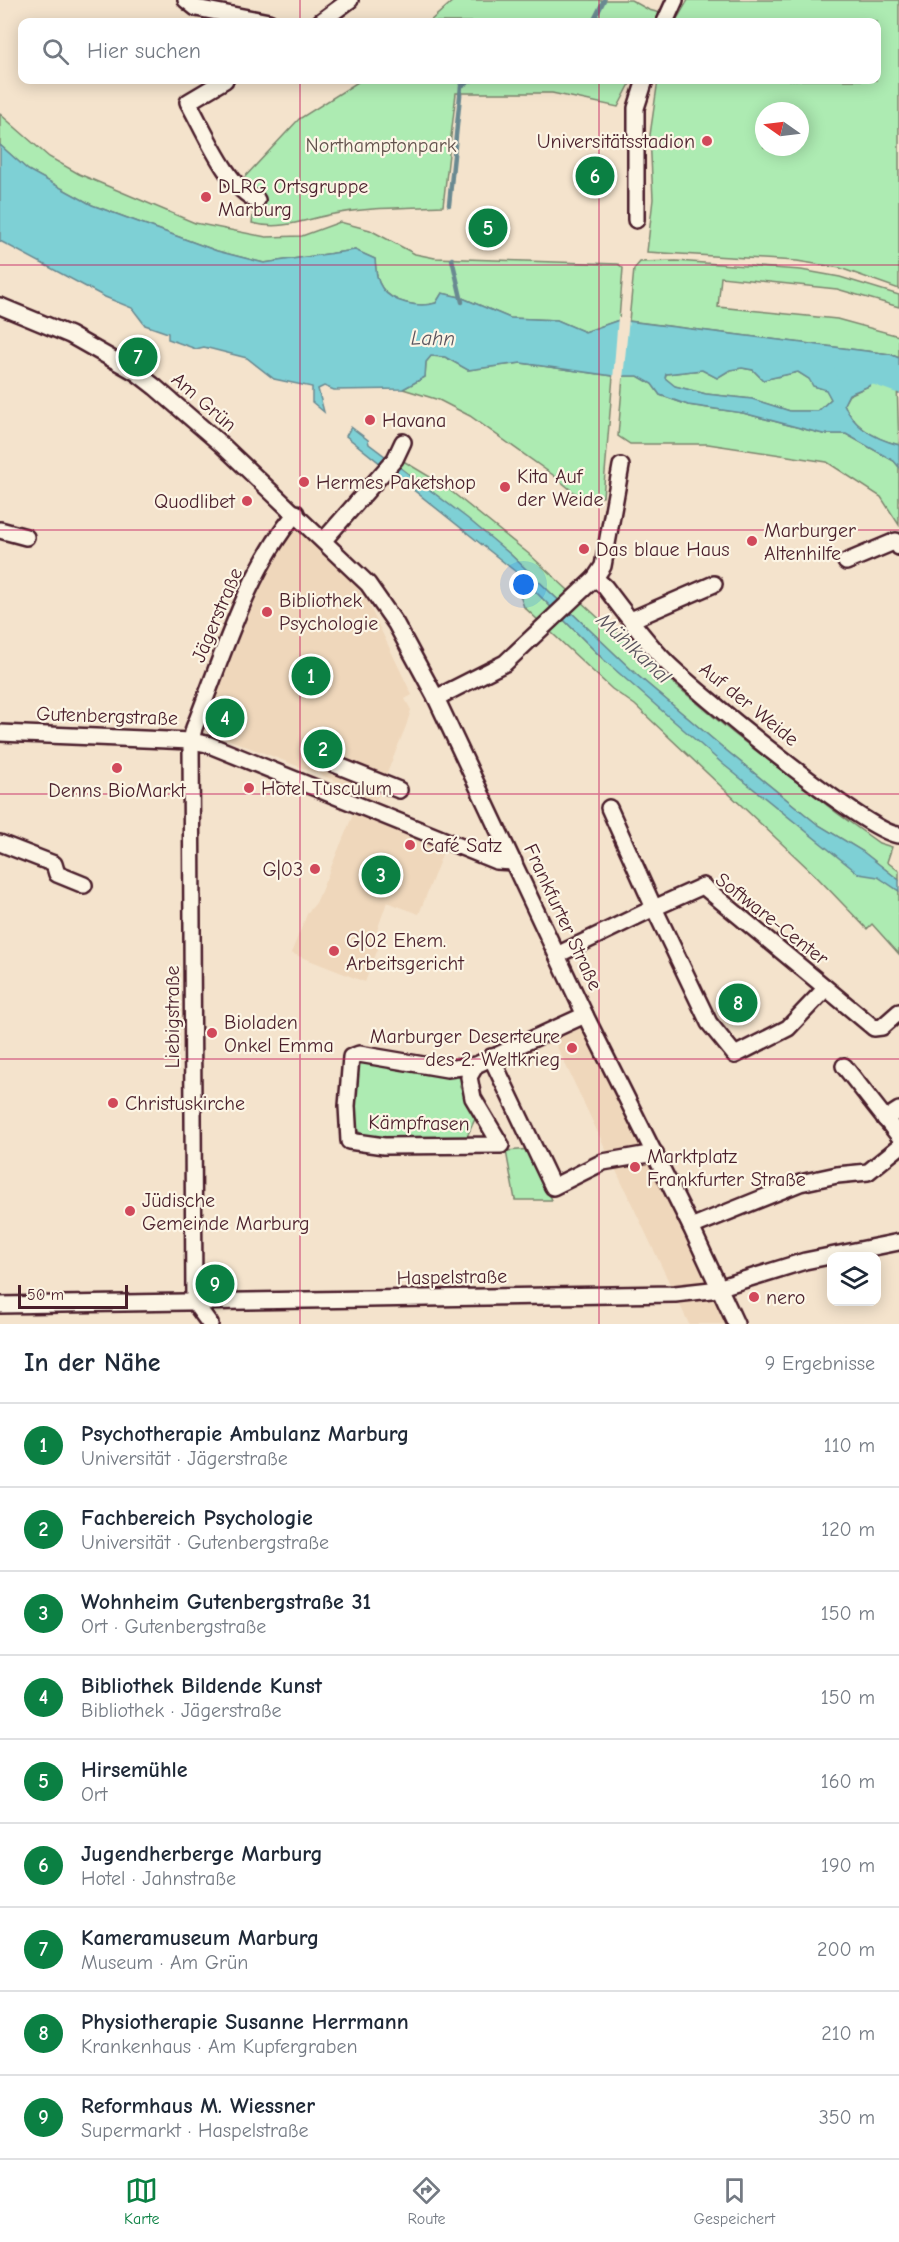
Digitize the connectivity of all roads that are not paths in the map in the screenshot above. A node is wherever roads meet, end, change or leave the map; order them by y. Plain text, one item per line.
1 (186, 0) edge
2 (350, 0) edge
3 (675, 0) edge
4 (248, 18) edge
5 (325, 18) edge
6 (666, 18) edge
7 (218, 84) edge
8 (644, 84) edge
9 (258, 200) dead end
10 (636, 219) dead end
11 (0, 306) edge
12 (403, 442) dead end
13 (621, 466) dead end
14 (296, 513) junction
15 (0, 530) edge
16 (26, 537) dead end
17 (326, 542) junction
18 (899, 547) edge
19 (846, 562) dead end
20 (595, 578) junction
21 (714, 584) dead end
22 (631, 620) junction
23 (436, 698) junction
24 (0, 733) edge
25 (191, 741) junction
26 (314, 756) dead end
27 (399, 790) dead end
28 (609, 808) dead end
29 (899, 835) edge
30 (0, 843) edge
31 (513, 862) junction
32 (84, 885) dead end
33 (654, 908) junction
34 (557, 955) junction
35 (826, 988) junction
36 (899, 1012) edge
37 (585, 1015) junction
38 (491, 1057) junction
39 (476, 1065) junction
40 (844, 1066) dead end
41 (899, 1110) edge
42 (885, 1119) junction
43 (899, 1136) edge
44 (899, 1147) edge
45 (655, 1153) junction
46 (691, 1227) junction
47 (899, 1242) edge
48 (720, 1288) junction
49 (194, 1302) junction
50 (0, 1305) edge
51 (210, 1324) edge
52 (736, 1324) edge

1 - 4 street
2 - 5 street
3 - 6 street
7 - 9 street
8 - 10 street
11 - 14 street, Am Grün
12 - 17 street
13 - 20 street
14 - 17 street, Am Grün
14 - 25 street, Jägerstraße
15 - 16 street
17 - 23 street, Frankfurter Straße
18 - 19 street
20 - 22 street, Auf der Weide
20 - 23 street
21 - 22 street
22 - 29 street, Auf der Weide
23 - 31 street, Frankfurter Straße
24 - 25 street, Gutenbergstraße
25 - 31 street, Gutenbergstraße
25 - 49 street, Liebigstraße
26 - 27 street
28 - 33 street
30 - 32 street
31 - 34 street, Frankfurter Straße
33 - 34 street
33 - 35 street, Software-Center
33 - 35 street, Software-Center
34 - 37 street, Frankfurter Straße
35 - 36 street, Software-Center
37 - 38 street, Kämpfrasen
37 - 45 street, Frankfurter Straße
38 - 39 street, Kämpfrasen
38 - 45 street
39 - 39 street, Kämpfrasen
40 - 42 street
41 - 42 street
42 - 43 street
44 - 46 street
45 - 46 street, Frankfurter Straße
46 - 48 street, Frankfurter Straße
47 - 48 street, Haspelstraße
48 - 49 street, Haspelstraße
48 - 52 street, Frankfurter Straße
49 - 50 street, Haspelstraße
49 - 51 street

